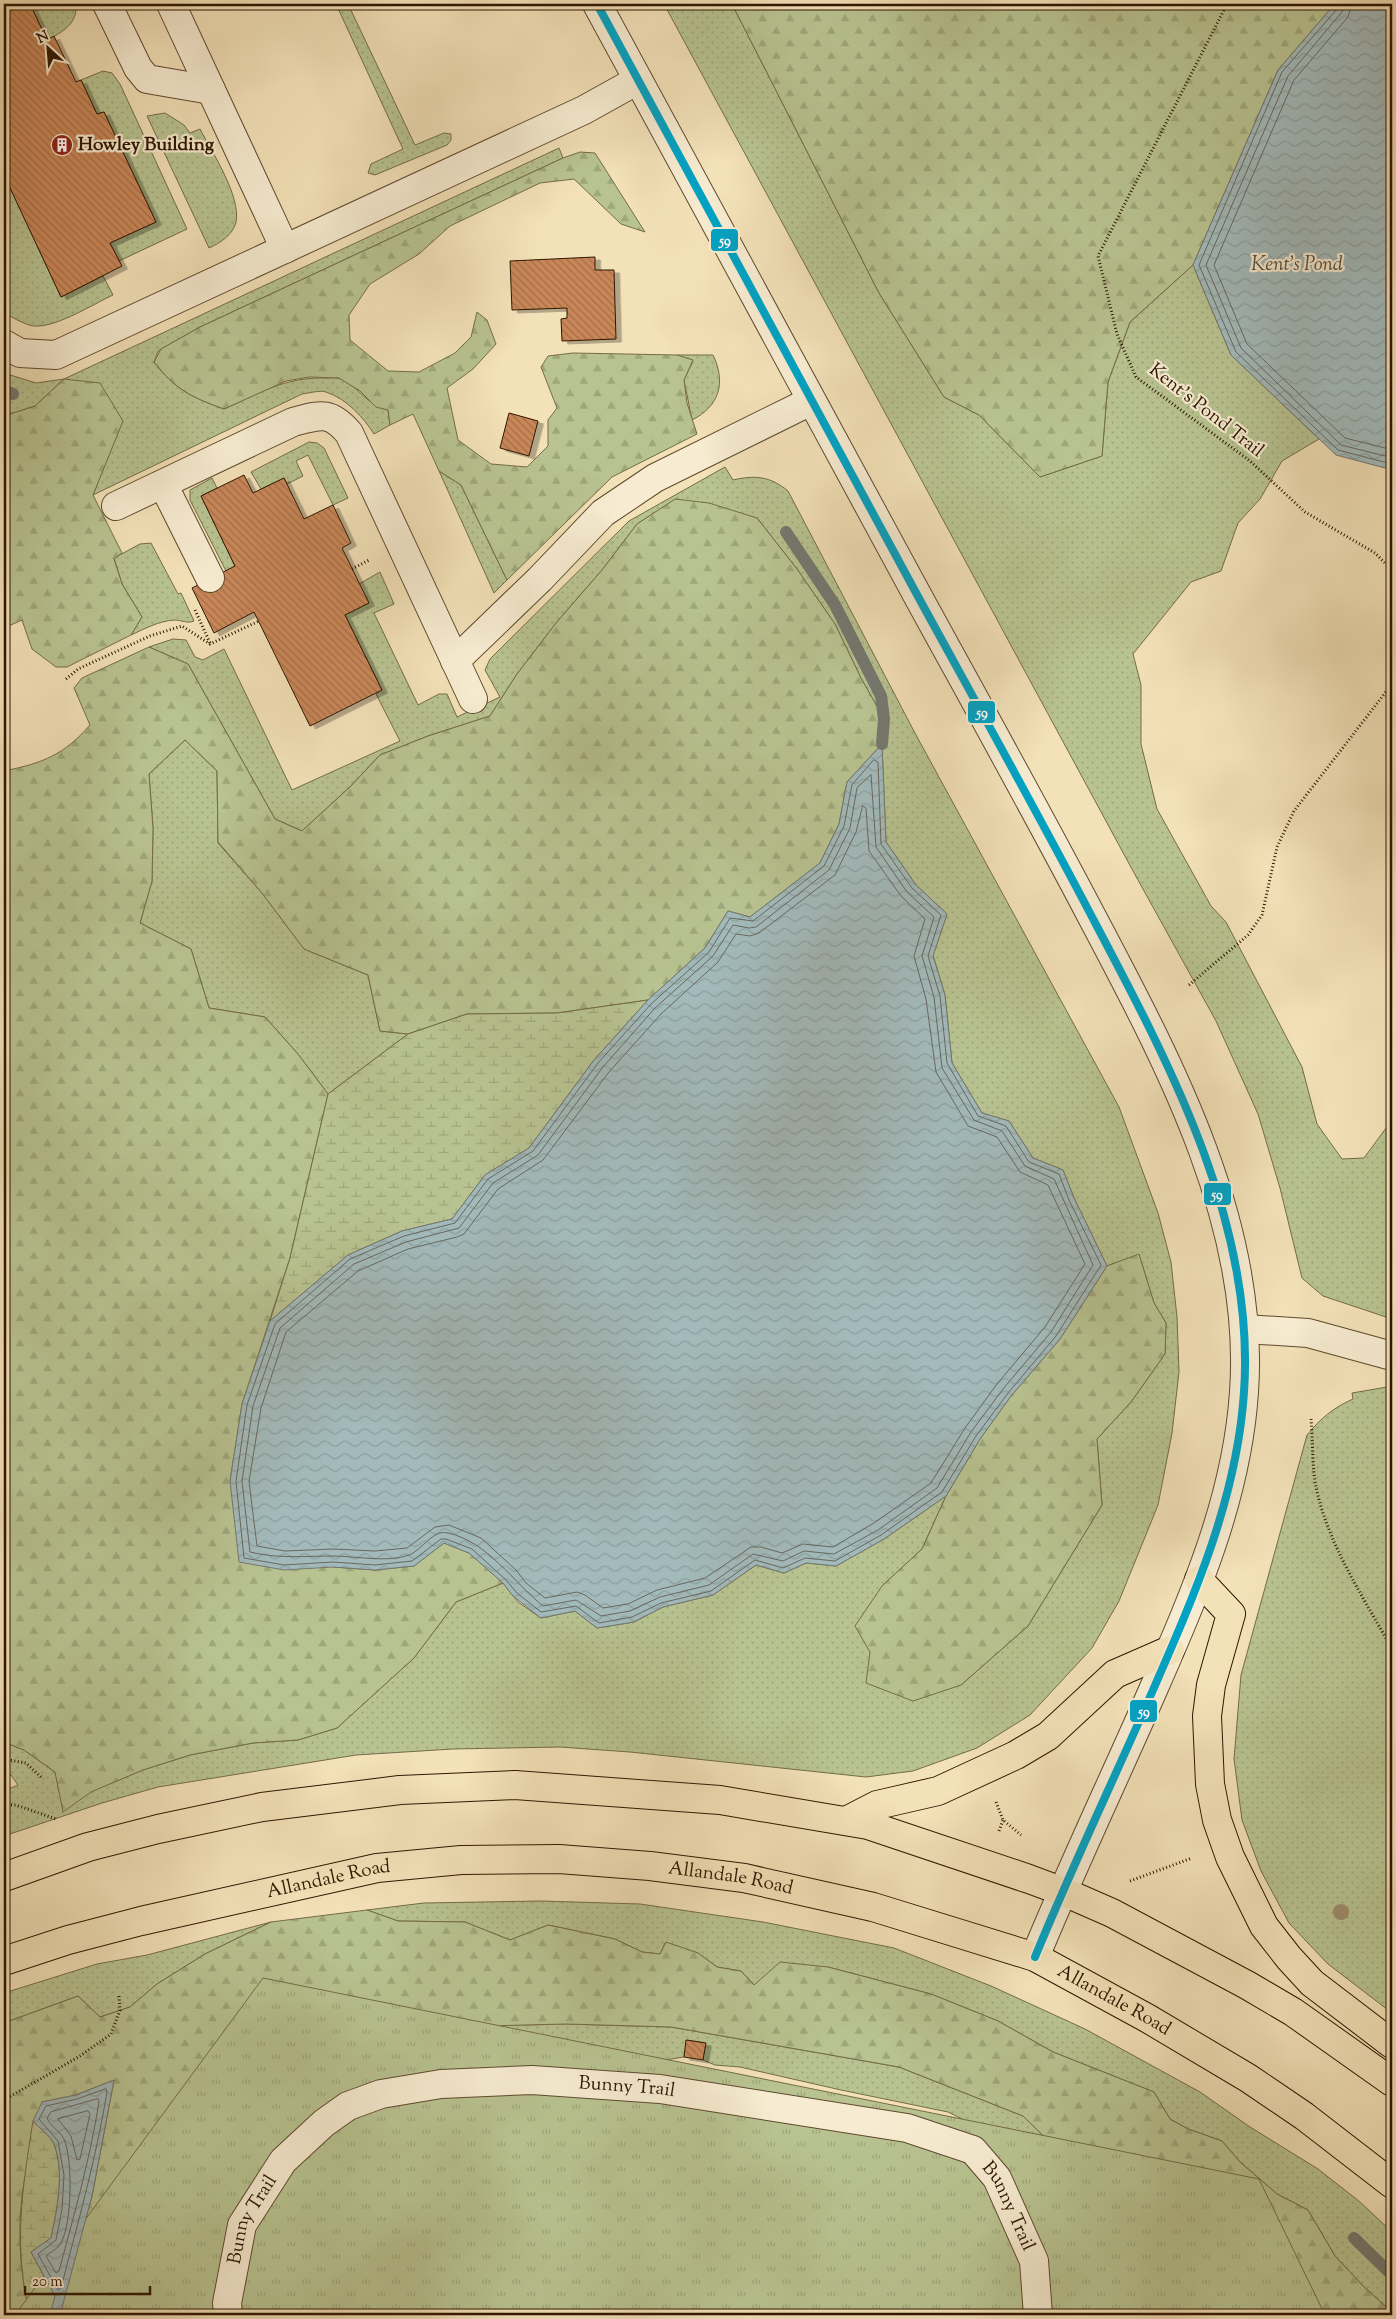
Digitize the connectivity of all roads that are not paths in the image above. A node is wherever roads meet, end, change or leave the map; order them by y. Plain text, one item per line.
1 (107, 4) edge
2 (171, 4) edge
3 (597, 4) edge
4 (638, 80) junction
5 (211, 90) junction
6 (285, 248) junction
7 (4, 344) edge
8 (811, 401) junction
9 (163, 484) junction
10 (116, 506) dead end
11 (210, 578) dead end
12 (455, 661) junction
13 (473, 699) dead end
14 (1245, 1329) junction
15 (1392, 1356) edge
16 (1199, 1580) junction
17 (1170, 1650) junction
18 (846, 1820) junction
19 (4, 1877) edge
20 (1064, 1892) junction
21 (1035, 1957) junction
22 (4, 1961) edge
23 (1392, 2044) edge
24 (1392, 2082) edge
25 (1392, 2184) edge
26 (228, 2315) edge
27 (1038, 2315) edge

1 - 5 street
2 - 5 street
3 - 4 street
4 - 6 street
4 - 8 street
5 - 6 street
6 - 7 street
8 - 12 street
8 - 14 street
9 - 10 street
9 - 11 street
9 - 12 street
12 - 13 street
14 - 15 street
14 - 16 street
16 - 17 street
16 - 23 main road
17 - 18 main road
17 - 20 street
18 - 19 main road
18 - 20 main road
20 - 21 street
20 - 24 main road
21 - 22 main road, Allandale Road
21 - 25 main road, Allandale Road
26 - 27 street, Bunny Trail

